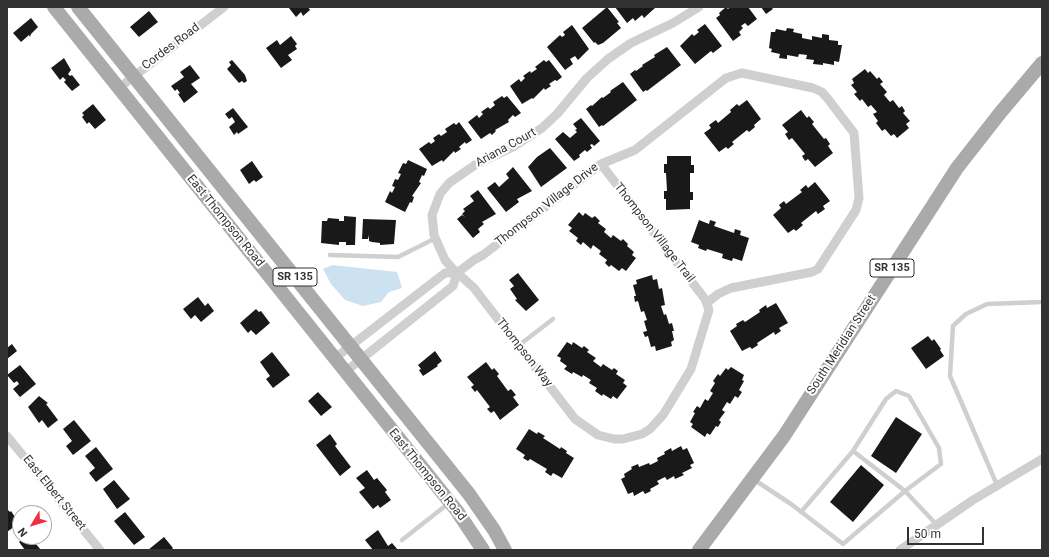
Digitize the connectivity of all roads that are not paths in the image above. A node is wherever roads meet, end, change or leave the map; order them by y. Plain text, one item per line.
1 (54, 7) edge
2 (78, 7) edge
3 (224, 7) edge
4 (699, 7) edge
5 (1042, 64) edge
6 (133, 76) junction
7 (118, 88) junction
8 (601, 164) junction
9 (436, 238) junction
10 (330, 255) dead end
11 (457, 273) junction
12 (1042, 302) edge
13 (707, 303) junction
14 (553, 319) dead end
15 (351, 346) junction
16 (518, 346) junction
17 (335, 358) junction
18 (361, 359) junction
19 (345, 372) junction
20 (7, 436) edge
21 (853, 451) junction
22 (1042, 459) edge
23 (753, 480) junction
24 (997, 485) junction
25 (905, 491) junction
26 (450, 502) junction
27 (801, 512) junction
28 (936, 524) junction
29 (402, 540) dead end
30 (100, 550) edge
31 (483, 550) edge
32 (506, 550) edge
33 (699, 550) edge
34 (900, 550) edge

1 - 7 main road, East Thompson Road / SR 135
2 - 6 main road, East Thompson Road / SR 135
3 - 6 street, Cordes Road
4 - 9 street, Ariana Court
5 - 23 main road, South Meridian Street / SR 135
6 - 7 street, Cordes Road
6 - 15 main road, East Thompson Road / SR 135
7 - 17 main road, East Thompson Road / SR 135
8 - 11 street, Thompson Village Drive
8 - 13 street, Thompson Village Trail
8 - 13 street, Thompson Village Drive
9 - 10 lane
9 - 11 street, Ariana Court
11 - 15 street, Thompson Village Drive
11 - 16 street, Thompson Way
11 - 18 street, Thompson Village Drive
12 - 24 lane
13 - 16 street, Thompson Way
14 - 16 lane
15 - 17 street, Thompson Village Drive
15 - 18 main road, East Thompson Road / SR 135
17 - 19 main road, East Thompson Road / SR 135
18 - 19 street, Thompson Village Drive
18 - 32 main road, East Thompson Road / SR 135
19 - 26 main road, East Thompson Road / SR 135
20 - 30 street, East Elbert Street
21 - 25 lane
21 - 25 lane
21 - 27 lane
22 - 24 street
23 - 27 lane
23 - 33 main road, South Meridian Street / SR 135
24 - 28 street
25 - 27 lane
25 - 28 lane
26 - 29 lane
26 - 31 main road, East Thompson Road / SR 135
28 - 34 street

